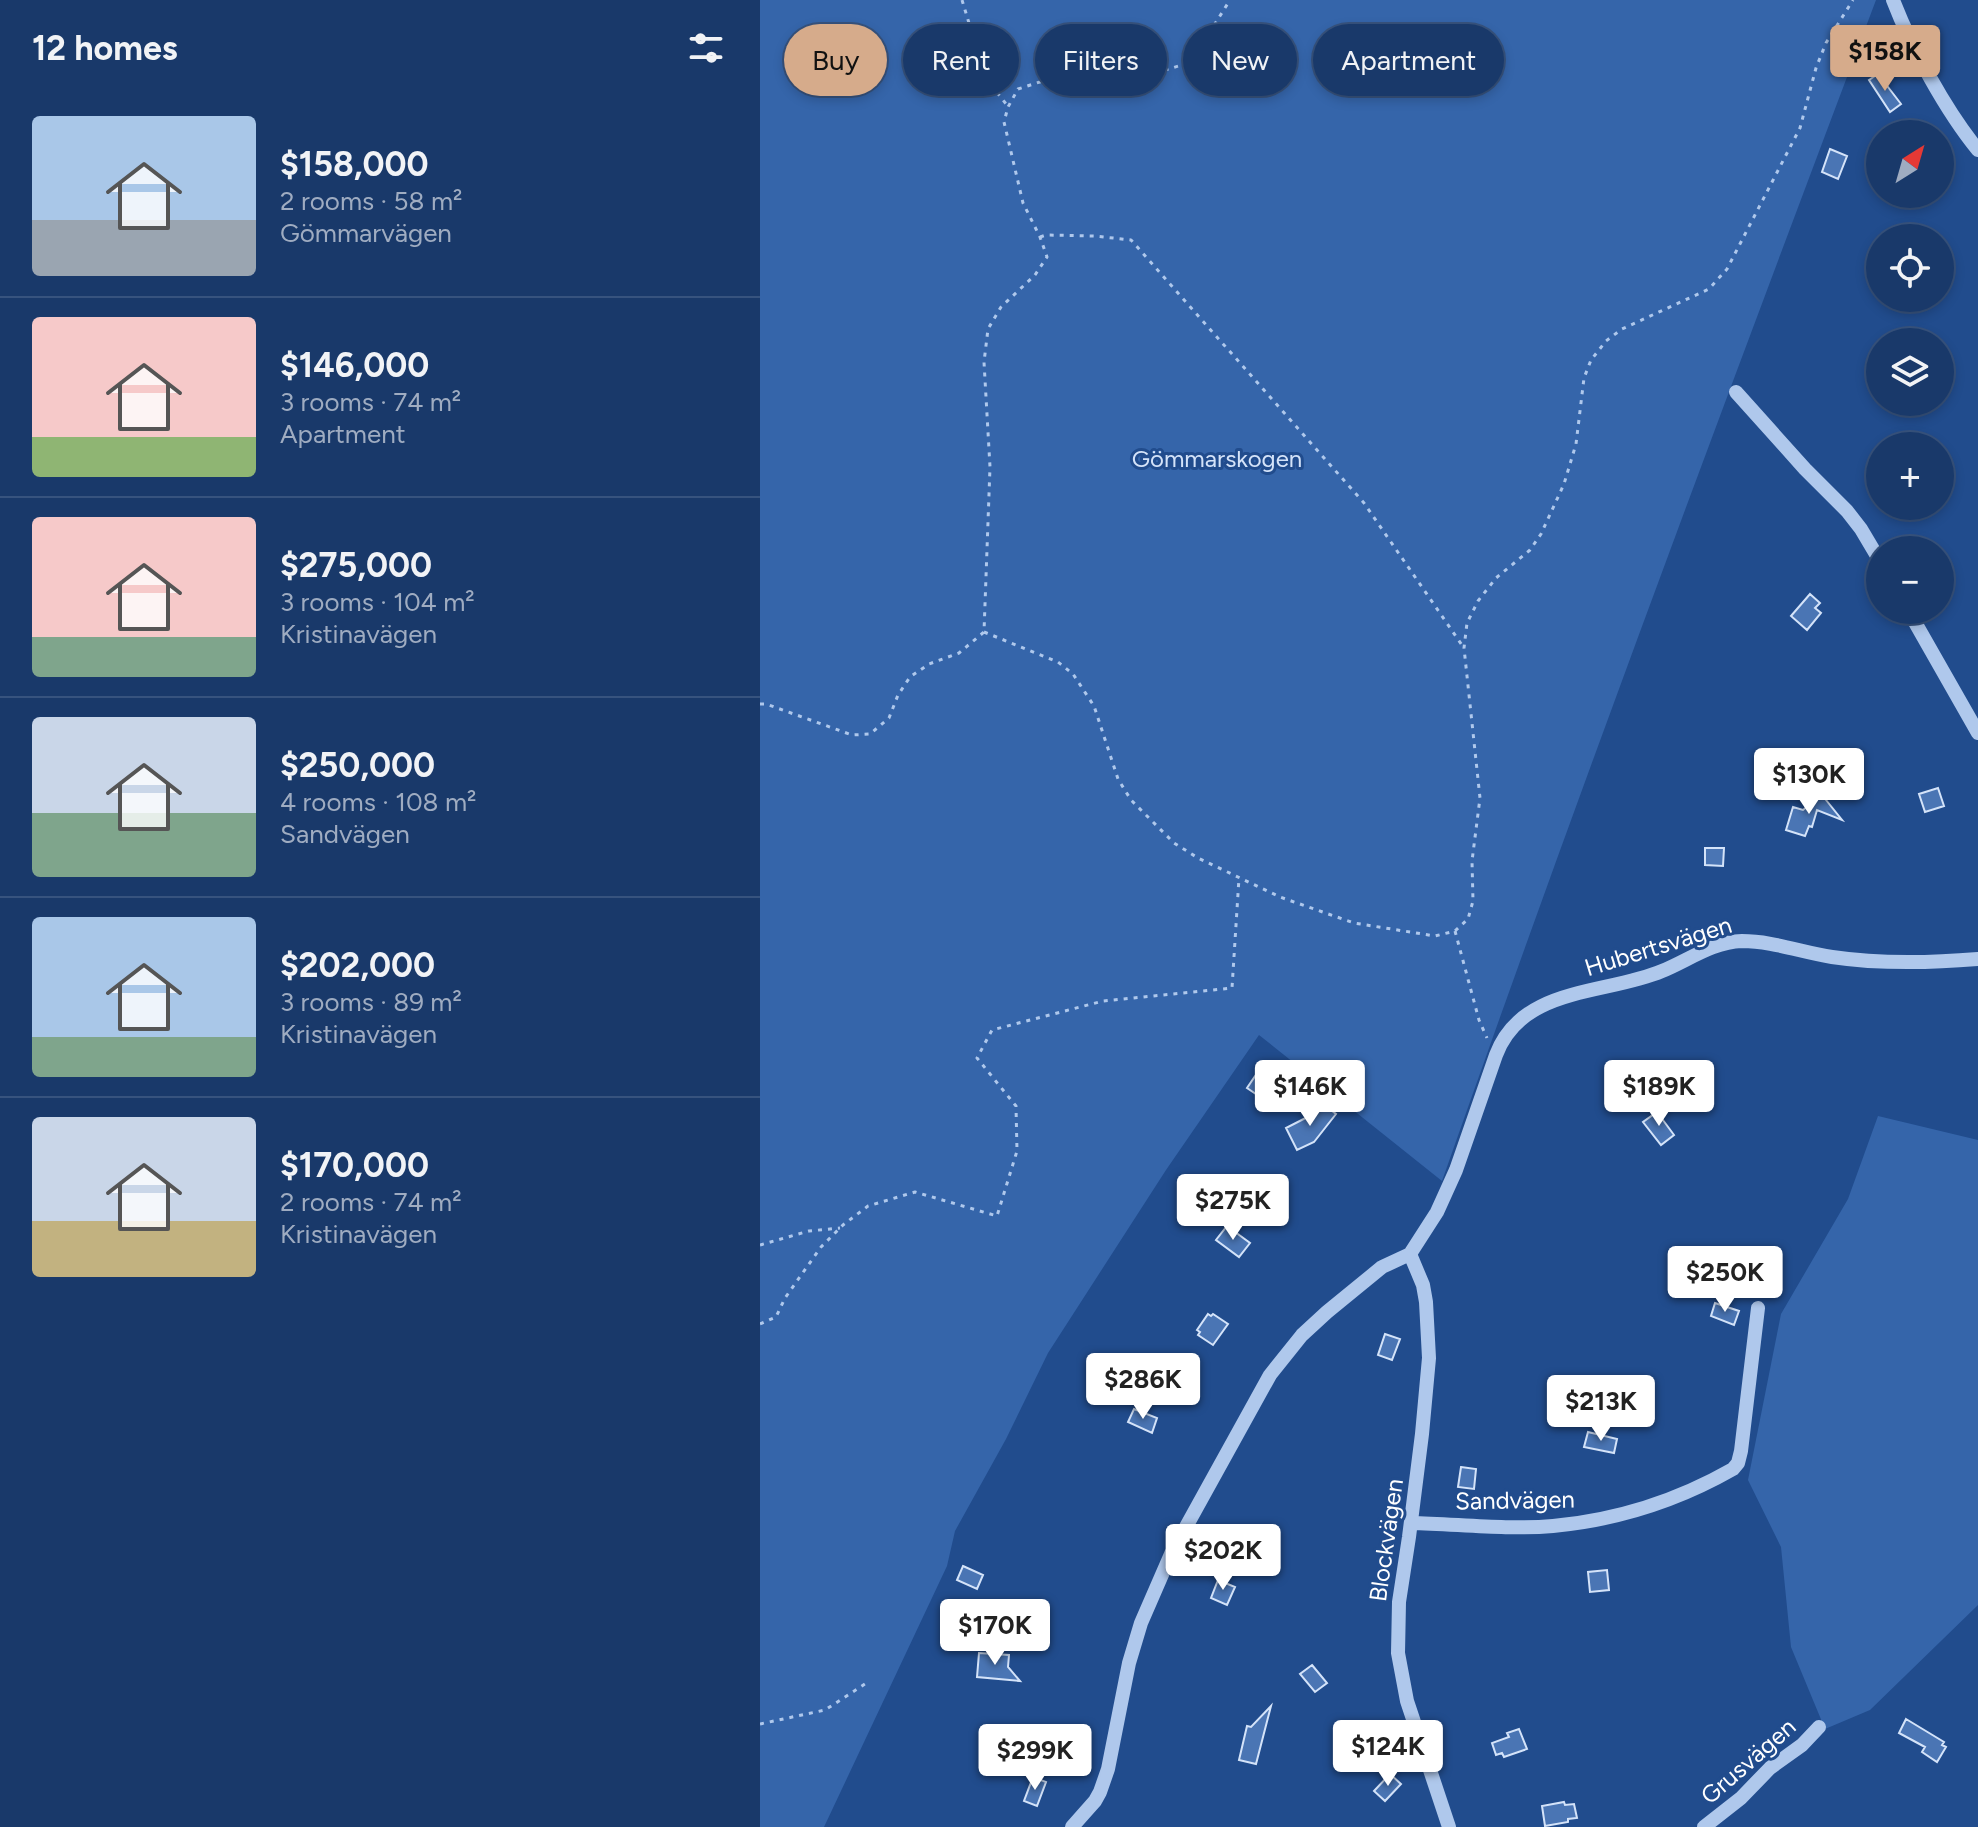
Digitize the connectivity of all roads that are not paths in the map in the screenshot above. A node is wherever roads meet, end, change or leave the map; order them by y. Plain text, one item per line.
1 (1893, 0) edge
2 (1978, 150) edge
3 (1736, 392) dead end
4 (1866, 537) edge
5 (1916, 624) edge
6 (1978, 733) edge
7 (1978, 959) edge
8 (1410, 1254) junction
9 (1758, 1308) dead end
10 (1411, 1523) junction
11 (1819, 1727) dead end
12 (1072, 1827) edge
13 (1449, 1827) edge
14 (1704, 1827) edge

1 - 2 street
3 - 4 street
5 - 6 street
7 - 8 street, Hubertsvägen
8 - 10 street, Blockvägen
8 - 12 street
9 - 10 street, Sandvägen
10 - 13 street, Blockvägen
11 - 14 street, Grusvägen

